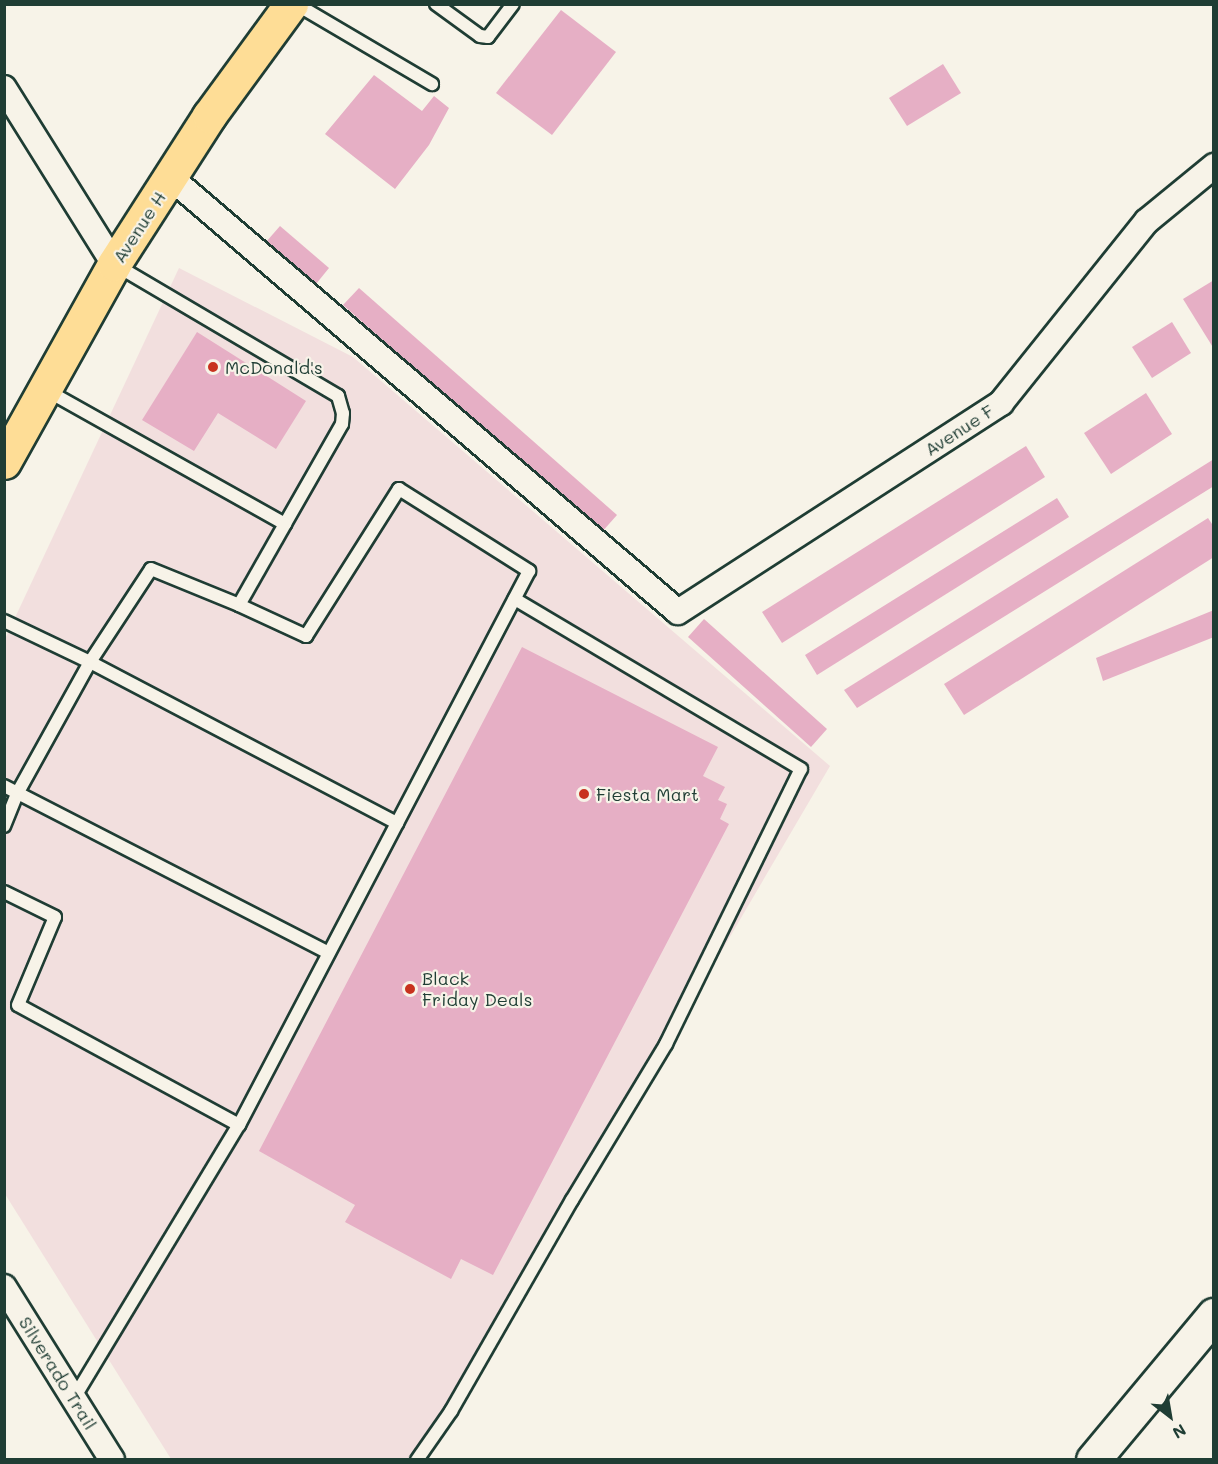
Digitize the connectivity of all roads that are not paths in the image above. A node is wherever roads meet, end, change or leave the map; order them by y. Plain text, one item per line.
1 (294, 4) edge
2 (436, 4) edge
3 (513, 4) edge
4 (432, 84) dead end
5 (4, 88) edge
6 (1214, 166) edge
7 (171, 178) junction
8 (114, 264) junction
9 (45, 390) junction
10 (10, 440) edge
11 (285, 524) junction
12 (515, 599) junction
13 (239, 605) junction
14 (4, 621) edge
15 (90, 662) junction
16 (4, 786) edge
17 (18, 792) junction
18 (397, 823) junction
19 (4, 826) edge
20 (4, 892) edge
21 (329, 953) junction
22 (239, 1125) junction
23 (4, 1287) edge
24 (1214, 1315) edge
25 (74, 1398) junction
26 (112, 1460) edge
27 (417, 1460) edge
28 (1093, 1460) edge

1 - 4 lane
1 - 7 main road, Avenue H
2 - 3 lane
5 - 8 street
6 - 7 street, Avenue F
7 - 8 main road, Avenue H
8 - 9 main road, Avenue H
8 - 11 lane
9 - 10 main road, Avenue H
9 - 11 lane
11 - 13 lane
12 - 13 lane
12 - 18 lane
12 - 27 lane
13 - 15 lane
14 - 15 lane
15 - 17 lane
15 - 18 lane
16 - 17 lane
17 - 19 lane
17 - 21 lane
18 - 21 lane
20 - 22 lane
21 - 22 lane
22 - 25 lane
23 - 25 street, Silverado Trail
24 - 28 street
25 - 26 street, Silverado Trail

